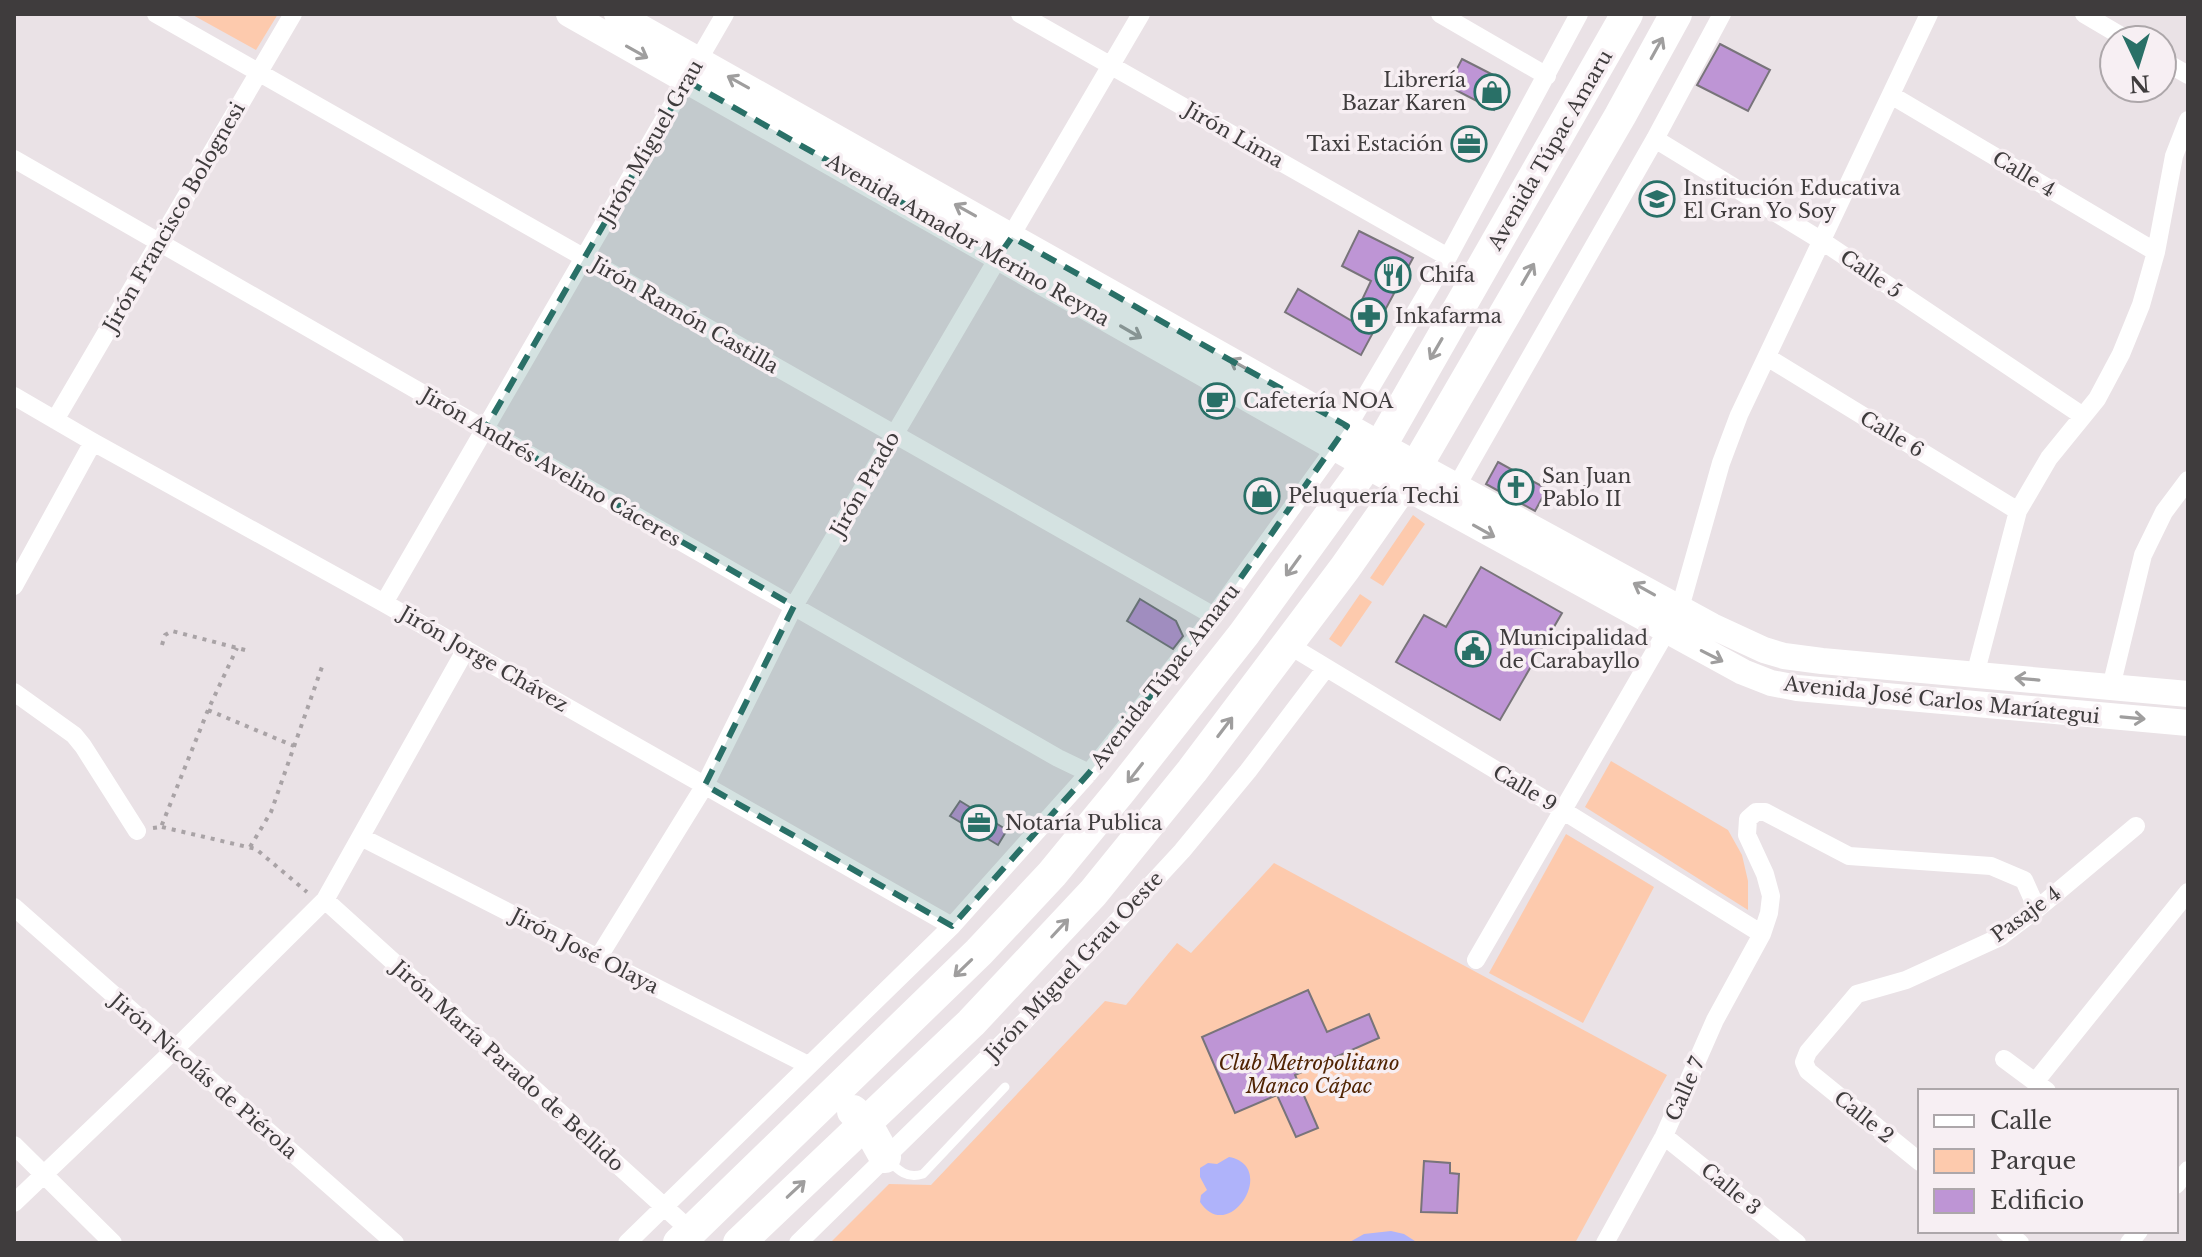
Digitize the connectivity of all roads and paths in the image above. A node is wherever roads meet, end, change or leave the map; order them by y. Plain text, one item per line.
1 (156, 14) edge
2 (293, 14) edge
3 (569, 14) edge
4 (617, 14) edge
5 (725, 14) edge
6 (1020, 14) edge
7 (1141, 14) edge
8 (1440, 14) edge
9 (1579, 14) edge
10 (1627, 14) edge
11 (1676, 14) edge
12 (1722, 14) edge
13 (1929, 14) edge
14 (1111, 66) junction
15 (693, 70) junction
16 (259, 72) junction
17 (1547, 76) junction
18 (1582, 95) junction
19 (1891, 95) junction
20 (1620, 116) junction
21 (2188, 120) edge
22 (1655, 139) junction
23 (14, 159) edge
24 (1822, 241) junction
25 (160, 242) junction
26 (1005, 247) junction
27 (2156, 252) junction
28 (1448, 257) junction
29 (584, 258) junction
30 (1767, 357) junction
31 (14, 396) edge
32 (2083, 416) junction
33 (55, 420) junction
34 (485, 429) junction
35 (894, 434) junction
36 (1341, 437) junction
37 (93, 442) junction
38 (1374, 456) junction
39 (1410, 475) junction
40 (2188, 480) edge
41 (1450, 497) junction
42 (2018, 511) junction
43 (14, 586) edge
44 (384, 603) junction
45 (794, 606) junction
46 (1680, 608) junction
47 (1214, 616) junction
48 (1666, 631) junction
49 (1287, 644) junction
50 (162, 645) dead end
51 (237, 648) junction
52 (466, 649) junction
53 (249, 651) dead end
54 (323, 664) dead end
55 (1326, 668) junction
56 (1975, 675) junction
57 (2111, 687) junction
58 (14, 692) edge
59 (2188, 694) edge
60 (208, 710) junction
61 (2188, 723) edge
62 (294, 746) junction
63 (1089, 773) junction
64 (705, 785) junction
65 (1562, 810) junction
66 (2136, 826) dead end
67 (161, 827) junction
68 (137, 831) joint
69 (361, 837) junction
70 (250, 847) junction
71 (2188, 892) edge
72 (323, 902) junction
73 (14, 907) edge
74 (2037, 909) junction
75 (952, 926) junction
76 (1762, 934) junction
77 (598, 958) junction
78 (1476, 960) dead end
79 (174, 1050) junction
80 (2004, 1059) dead end
81 (808, 1065) junction
82 (1808, 1071) joint
83 (2041, 1086) edge
84 (1005, 1087) dead end
85 (834, 1093) junction
86 (866, 1123) junction
87 (1664, 1136) junction
88 (14, 1145) edge
89 (885, 1157) junction
90 (1918, 1160) edge
91 (44, 1174) junction
92 (14, 1203) edge
93 (663, 1208) junction
94 (685, 1237) edge
95 (113, 1243) edge
96 (395, 1243) edge
97 (627, 1243) edge
98 (739, 1243) edge
99 (798, 1243) edge
100 (1605, 1243) edge
101 (1797, 1243) edge

1 - 16 street, Jirón Ramón Castilla
2 - 16 street, Jirón Francisco Bolognesi
3 -> 15 street, Avenida Amador Merino Reyna
4 - 15 street, Avenida Amador Merino Reyna
5 - 15 street, Jirón Miguel Grau
6 - 14 street, Jirón Lima
7 - 14 street, Jirón Prado
8 - 17 street
9 - 17 street, Avenida Túpac Amaru
10 - 18 highway, Avenida Túpac Amaru
20 -> 11 highway
12 - 22 street
13 - 19 street
14 - 26 street, Jirón Prado
14 - 28 street, Jirón Lima
15 - 26 street, Avenida Amador Merino Reyna
15 - 29 street, Jirón Miguel Grau
16 - 25 street, Jirón Francisco Bolognesi
16 - 29 street, Jirón Ramón Castilla
17 - 28 street, Avenida Túpac Amaru
18 - 20 highway
18 -> 38 highway, Avenida Túpac Amaru
19 - 24 street
19 - 27 street, Calle 4
39 -> 20 highway
21 - 27 street
22 - 24 street, Calle 5
22 - 41 street
23 - 25 street, Jirón Andrés Avelino Cáceres
24 - 30 street
24 - 32 street, Calle 5
25 - 33 street, Jirón Francisco Bolognesi
25 - 34 street, Jirón Andrés Avelino Cáceres
26 - 35 street, Jirón Prado
26 - 36 street, Avenida Amador Merino Reyna
27 - 32 street
28 - 36 street, Avenida Túpac Amaru
29 - 34 street, Jirón Miguel Grau
29 - 35 street, Jirón Ramón Castilla
30 - 42 street, Calle 6
30 - 46 street
31 - 33 street, Jirón Jorge Chávez
32 - 42 street
33 - 37 street, Jirón Jorge Chávez
34 - 44 street, Jirón Miguel Grau
34 - 45 street, Jirón Andrés Avelino Cáceres
35 - 45 street, Jirón Prado
35 - 47 street, Jirón Ramón Castilla
36 - 38 street, Avenida Amador Merino Reyna
36 - 47 street, Avenida Túpac Amaru
37 - 43 street
37 - 44 street, Jirón Jorge Chávez
38 - 39 street, Avenida José Carlos Maríategui
38 -> 85 highway, Avenida Túpac Amaru
39 - 41 street, Avenida José Carlos Maríategui
39 - 49 highway
40 - 57 street
46 -> 41 street, Avenida José Carlos Maríategui
41 -> 48 street, Avenida José Carlos Maríategui
42 - 56 street
44 - 52 street, Jirón Jorge Chávez
45 - 63 street, Jirón Andrés Avelino Cáceres
45 - 64 street, Jirón Prado
46 - 48 street
46 - 56 street, Avenida José Carlos Maríategui
47 - 63 street, Avenida Túpac Amaru
48 -> 61 street, Avenida José Carlos Maríategui
48 - 65 street
49 - 55 street, Calle 9
86 -> 49 highway
50 - 51 path
51 - 53 path
51 - 60 path
52 - 64 street, Jirón Jorge Chávez
52 - 69 street
54 - 62 path
55 - 65 street, Calle 9
55 - 89 street, Jirón Miguel Grau Oeste
57 -> 56 street, Avenida José Carlos Maríategui
57 - 59 street, Avenida José Carlos Maríategui
58 - 68 street
60 - 62 path
60 - 67 path
62 - 70 path
63 - 75 street, Avenida Túpac Amaru
64 - 75 street, Jirón Jorge Chávez
64 - 77 street, Jirón Prado
65 - 76 street, Calle 9
65 - 78 street
66 - 74 street, Pasaje 4
67 - 68 path
67 - 70 path
69 - 72 street
69 - 77 street, Jirón José Olaya
70 - 72 path
71 - 83 street
72 - 79 street
72 - 93 street, Jirón María Parado de Bellido
73 - 79 street, Jirón Nicolás de Piérola
74 - 76 street, Calle 7
74 - 82 street, Pasaje 4
75 - 81 street, Avenida Túpac Amaru
76 - 87 street, Calle 7
77 - 81 street, Jirón José Olaya
79 - 91 street
79 - 96 street, Jirón Nicolás de Piérola
80 - 83 street
81 - 93 street, Avenida Túpac Amaru
82 - 90 street, Calle 2
84 - 89 lane
85 - 86 highway
85 - 94 highway, Avenida Túpac Amaru
86 - 89 highway
98 -> 86 highway
87 - 100 street, Calle 7
87 - 101 street, Calle 3
88 - 91 street
89 - 99 street, Jirón Miguel Grau Oeste
91 - 92 street
91 - 95 street
93 - 94 street, Jirón María Parado de Bellido
93 - 97 street, Avenida Túpac Amaru

